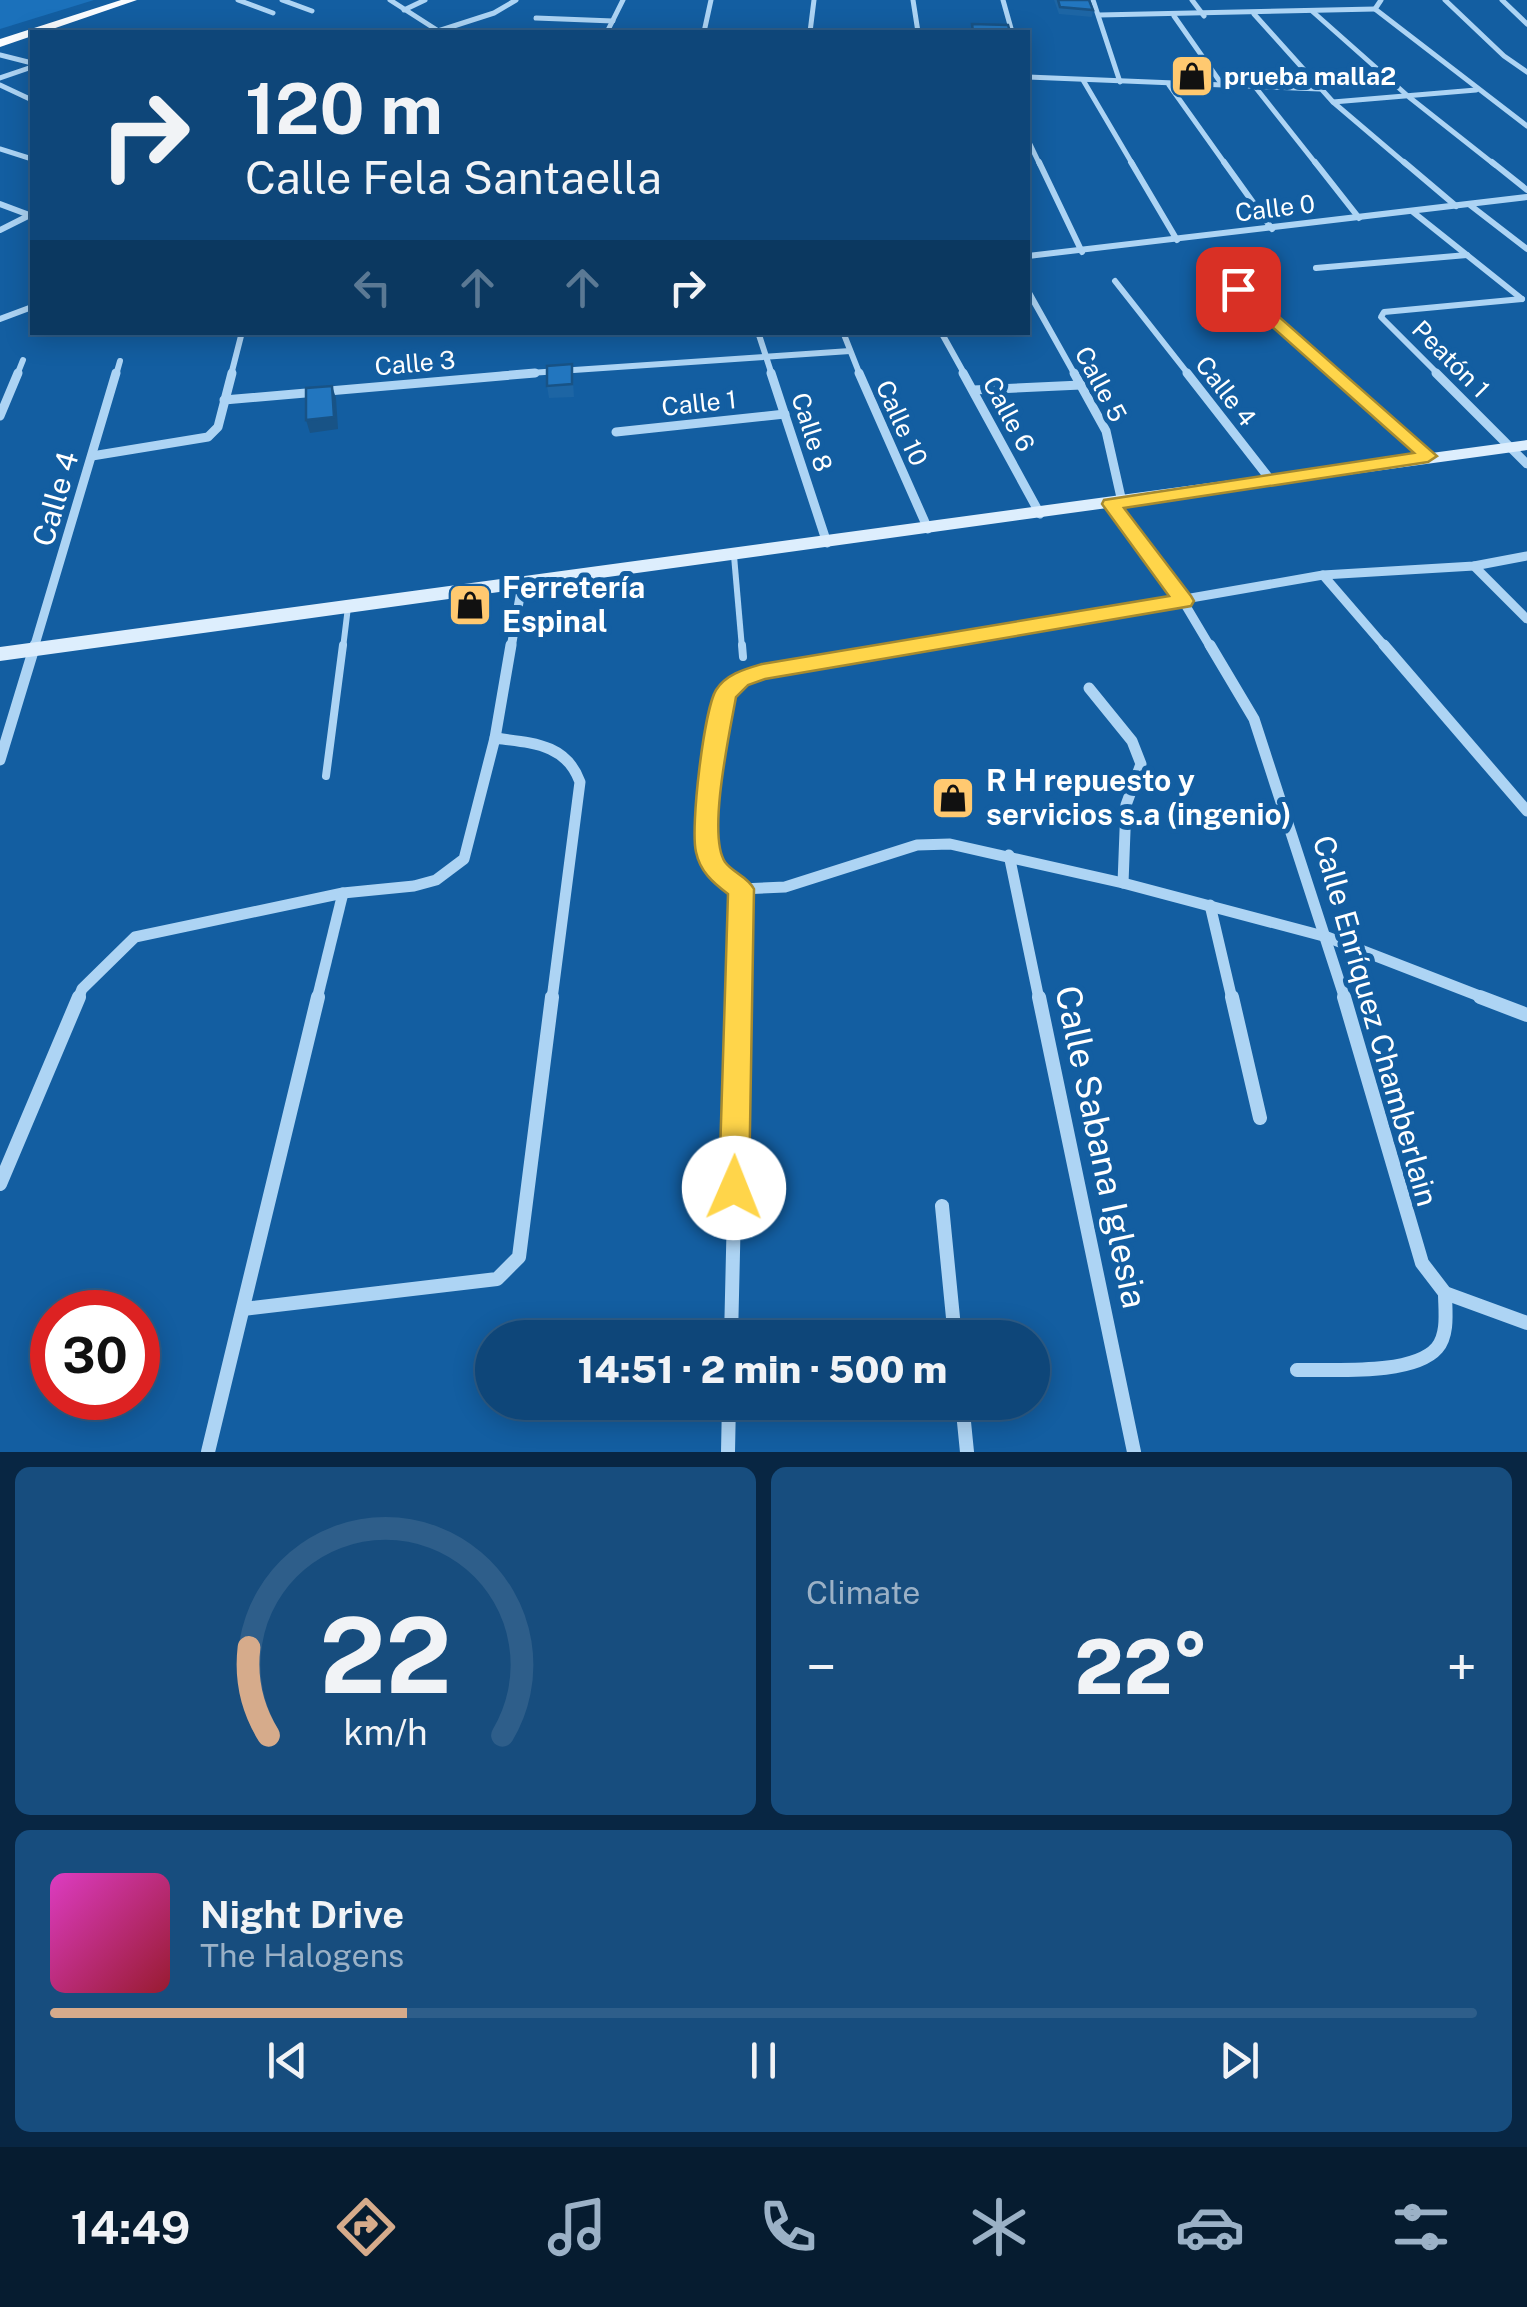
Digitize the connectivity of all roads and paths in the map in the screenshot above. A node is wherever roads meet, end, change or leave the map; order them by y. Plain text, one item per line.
1 (115, 0) edge
2 (132, 0) edge
3 (238, 0) edge
4 (282, 0) edge
5 (390, 0) edge
6 (425, 0) edge
7 (516, 0) edge
8 (623, 0) edge
9 (710, 0) edge
10 (814, 0) edge
11 (913, 0) edge
12 (1003, 0) edge
13 (1093, 0) edge
14 (1192, 0) edge
15 (1274, 0) edge
16 (1323, 0) edge
17 (1380, 0) edge
18 (1444, 0) edge
19 (1502, 0) edge
20 (1375, 9) junction
21 (312, 10) dead end
22 (404, 10) junction
23 (1331, 10) junction
24 (273, 12) dead end
25 (1312, 12) junction
26 (1282, 13) junction
27 (1254, 14) junction
28 (1099, 16) junction
29 (1174, 16) junction
30 (1204, 16) junction
31 (536, 18) dead end
32 (613, 21) junction
33 (1527, 24) edge
34 (30, 30) edge
35 (31, 30) edge
36 (35, 30) edge
37 (436, 30) edge
38 (445, 30) edge
39 (608, 30) edge
40 (704, 30) edge
41 (810, 30) edge
42 (918, 30) edge
43 (1011, 30) edge
44 (30, 32) edge
45 (0, 41) edge
46 (0, 55) edge
47 (30, 64) edge
48 (30, 66) edge
49 (1527, 72) edge
50 (1030, 78) edge
51 (1083, 80) junction
52 (0, 82) edge
53 (1120, 82) junction
54 (1169, 85) junction
55 (1223, 86) junction
56 (1256, 88) junction
57 (1320, 88) junction
58 (1477, 90) junction
59 (1409, 97) junction
60 (30, 99) edge
61 (1333, 102) junction
62 (1527, 112) edge
63 (1510, 113) junction
64 (1527, 126) edge
65 (1030, 144) edge
66 (0, 149) edge
67 (30, 158) edge
68 (1527, 194) edge
69 (0, 204) edge
70 (1470, 204) junction
71 (1456, 206) junction
72 (1413, 212) junction
73 (30, 215) edge
74 (30, 215) edge
75 (1359, 218) junction
76 (1272, 228) junction
77 (0, 230) edge
78 (1177, 240) junction
79 (1527, 250) edge
80 (1082, 252) junction
81 (1468, 255) junction
82 (1030, 256) edge
83 (1212, 266) dead end
84 (1316, 268) dead end
85 (1114, 281) dead end
86 (1030, 295) edge
87 (1524, 301) edge
88 (30, 310) edge
89 (0, 318) edge
90 (241, 335) edge
91 (759, 335) edge
92 (844, 335) edge
93 (943, 335) edge
94 (850, 351) junction
95 (766, 356) junction
96 (23, 360) dead end
97 (120, 361) dead end
98 (1081, 386) junction
99 (973, 390) junction
100 (224, 400) junction
101 (785, 414) junction
102 (0, 416) edge
103 (616, 432) dead end
104 (1518, 446) edge
105 (92, 456) junction
106 (1428, 456) junction
107 (1527, 464) edge
108 (1270, 478) junction
109 (1117, 503) junction
110 (1040, 514) junction
111 (928, 529) junction
112 (827, 544) junction
113 (734, 556) junction
114 (1527, 556) edge
115 (1474, 566) junction
116 (1323, 575) junction
117 (522, 585) junction
118 (1183, 601) junction
119 (348, 607) junction
120 (1527, 619) edge
121 (36, 649) junction
122 (0, 654) edge
123 (743, 657) dead end
124 (1089, 688) dead end
125 (495, 738) junction
126 (0, 760) edge
127 (326, 776) dead end
128 (1527, 811) edge
129 (1009, 855) junction
130 (1123, 883) junction
131 (741, 889) junction
132 (343, 892) junction
133 (1210, 905) junction
134 (1326, 938) junction
135 (1527, 1015) edge
136 (1260, 1118) dead end
137 (0, 1184) edge
138 (942, 1206) dead end
139 (1445, 1294) junction
140 (243, 1309) junction
141 (730, 1320) edge
142 (954, 1320) edge
143 (1527, 1323) edge
144 (1296, 1370) dead end
145 (729, 1420) edge
146 (964, 1420) edge
147 (208, 1452) edge
148 (728, 1452) edge
149 (967, 1452) edge
150 (1134, 1452) edge

1 - 35 main road
2 - 36 main road
3 - 24 street
4 - 21 street
5 - 22 street
6 - 22 street
7 - 38 street
8 - 32 street
9 - 40 street
10 - 41 street
11 - 42 street
12 - 43 street
13 - 28 street
14 - 30 street
15 - 26 street
16 - 23 street
17 - 20 street
18 - 49 street
19 - 33 street
20 - 23 street
20 - 58 street
22 - 37 street
23 - 25 street
25 - 26 street
25 - 59 street
26 - 27 street
27 - 30 street
27 - 57 street
28 - 29 street
28 - 53 street
29 - 30 street
29 - 55 street
31 - 32 street
32 - 39 street
34 - 45 main road
44 - 45 main road
46 - 47 street
48 - 52 street
50 - 51 street
51 - 53 street
51 - 78 street
52 - 60 street
53 - 54 street
54 - 55 street
54 - 76 street
55 - 56 street
56 - 57 street
56 - 75 street
57 - 61 street
58 - 59 street
58 - 63 street
59 - 61 street
59 - 68 street
61 - 71 street
62 - 63 street
63 - 64 street
65 - 80 street
66 - 67 street
68 - 70 street, Calle 0
69 - 73 street
70 - 71 street, Calle 0
70 - 79 street
71 - 72 street, Calle 0
72 - 75 street, Calle 0
72 - 81 street
74 - 77 street
75 - 76 street, Calle 0
76 - 78 street, Calle 0
78 - 80 street, Calle 0
80 - 82 street, Calle 0
81 - 84 street
81 - 87 street
83 - 106 street
85 - 108 street, Calle 4
86 - 98 street, Calle 5
87 - 104 street, Peatón 1
88 - 89 street
90 - 100 street
91 - 95 street, Calle 8
92 - 94 street, Calle 10
93 - 99 street, Calle 6
94 - 95 street, Calle 3
94 - 111 street, Calle 10
95 - 100 street, Calle 3
95 - 101 street, Calle 8
96 - 102 street
97 - 105 street, Calle 4
98 - 99 street
98 - 109 street, Calle 5
99 - 110 street, Calle 6
100 - 105 street
101 - 103 street, Calle 1
101 - 112 street, Calle 8
104 - 106 main road
104 - 107 street
105 - 121 street, Calle 4
106 - 108 main road
108 - 109 main road
109 - 110 main road
109 - 118 street, Calle Enríquez Chamberlain
110 - 111 main road
111 - 112 main road
112 - 113 main road
113 - 117 main road
113 - 123 lane
114 - 115 street
115 - 116 street
115 - 120 street
116 - 118 street
116 - 128 street
117 - 119 main road
117 - 125 street
118 - 131 street
118 - 134 street, Calle Enríquez Chamberlain
119 - 121 main road
119 - 127 lane
121 - 122 main road
121 - 126 street
124 - 130 street
125 - 132 street
125 - 140 street
129 - 130 street
129 - 131 street
129 - 150 street, Calle Sabana Iglesia
130 - 133 street
131 - 141 street
132 - 137 street
132 - 140 street
133 - 134 street
133 - 136 street
134 - 135 street
134 - 139 street, Calle Enríquez Chamberlain
138 - 142 street
139 - 143 street
139 - 144 street
140 - 147 street
145 - 148 street
146 - 149 street

